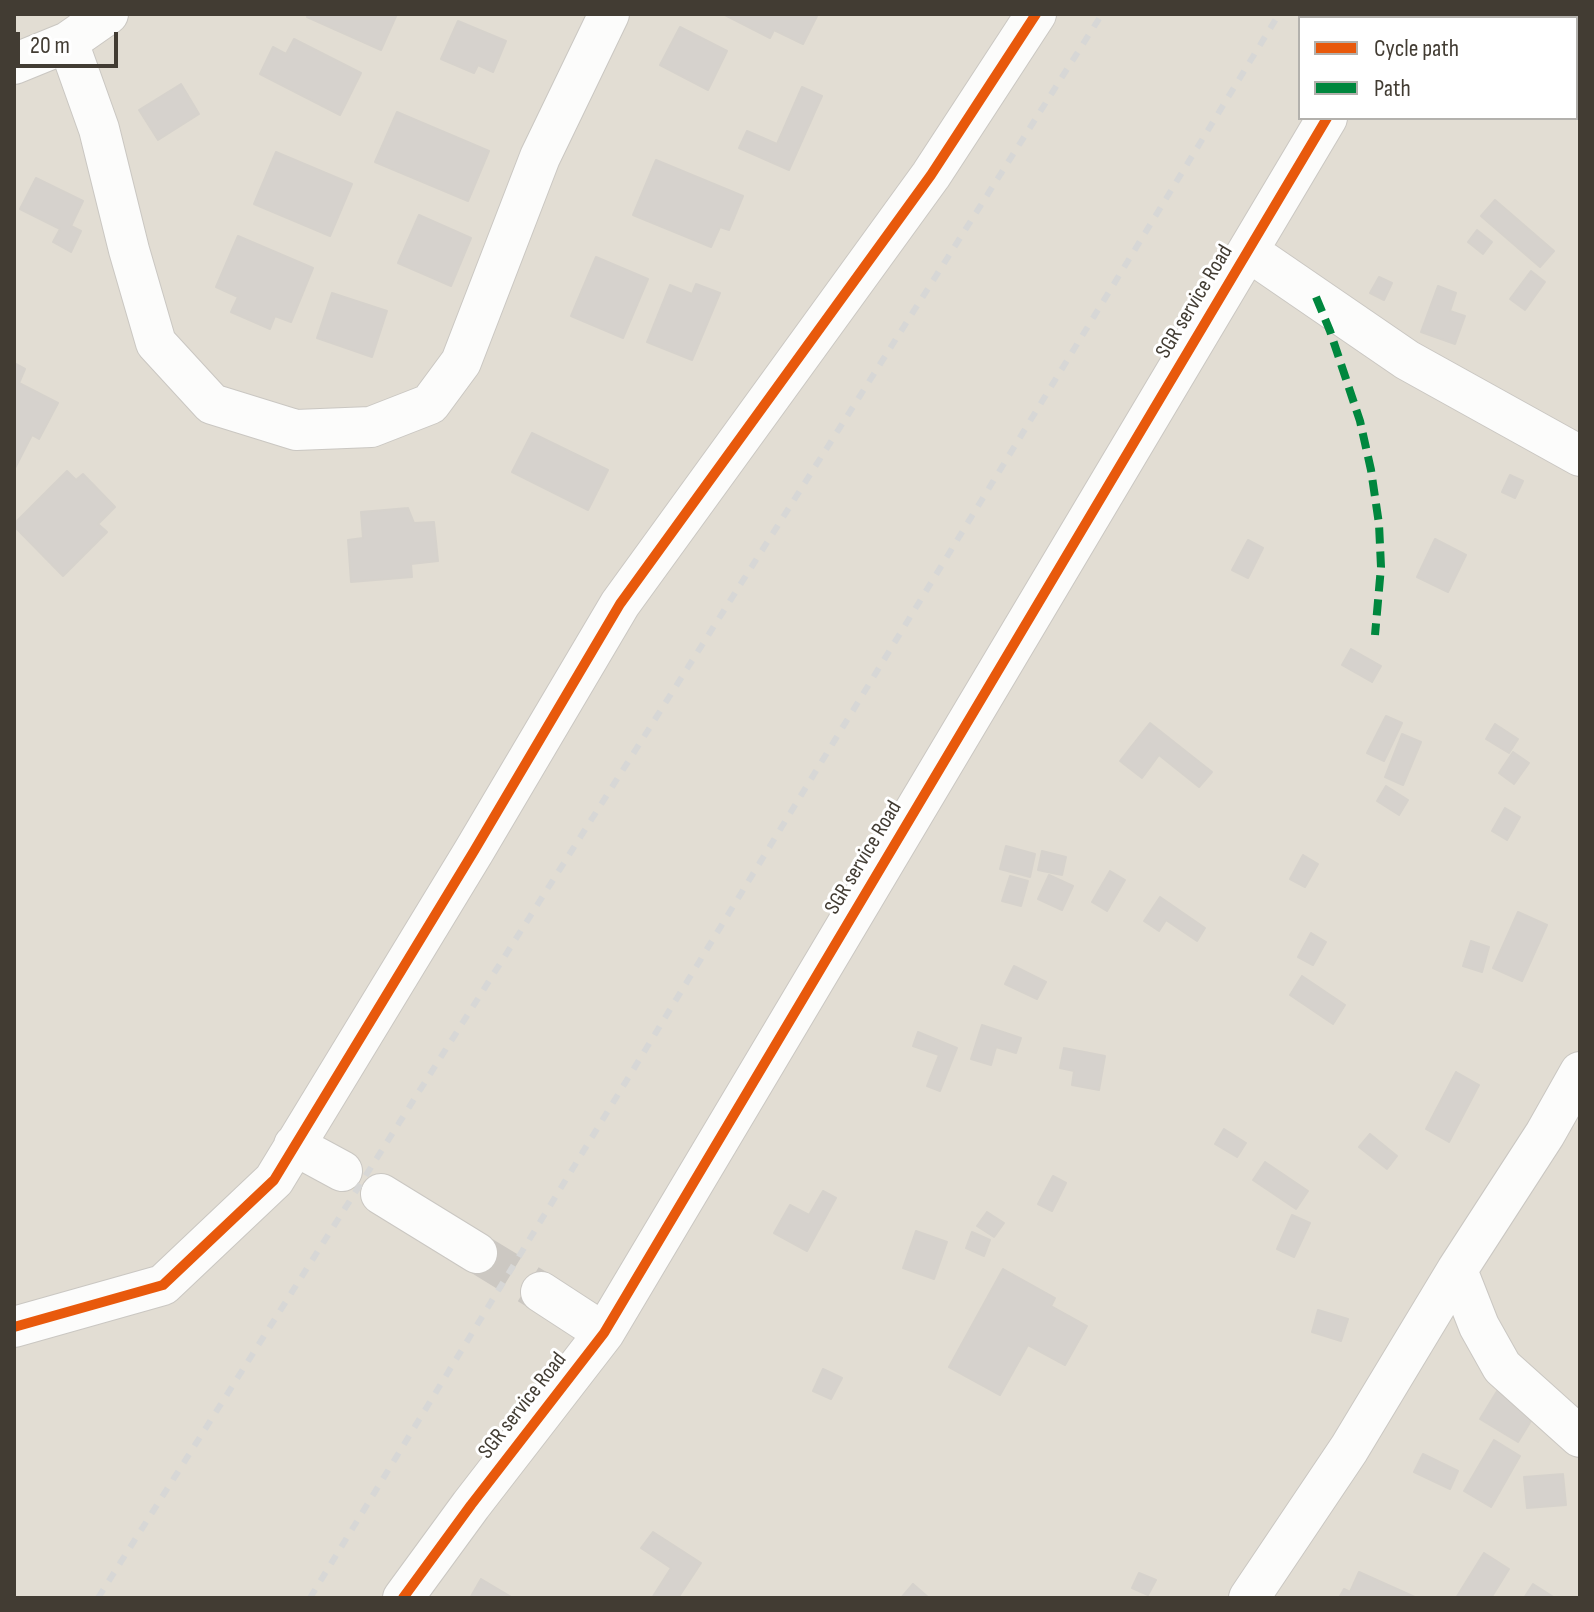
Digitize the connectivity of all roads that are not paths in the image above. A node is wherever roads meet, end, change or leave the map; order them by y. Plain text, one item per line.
1 (108, 14) edge
2 (609, 14) edge
3 (1036, 14) edge
4 (68, 42) junction
5 (14, 64) edge
6 (1326, 120) edge
7 (1248, 251) junction
8 (1580, 456) edge
9 (1580, 1072) edge
10 (294, 1145) junction
11 (342, 1171) dead end
12 (381, 1194) dead end
13 (477, 1253) tunnel mouth
14 (1457, 1270) junction
15 (541, 1292) tunnel mouth
16 (14, 1327) edge
17 (604, 1333) junction
18 (1580, 1437) edge
19 (403, 1598) edge
20 (1249, 1598) edge

1 - 4 street
2 - 4 street
3 - 10 street
4 - 5 street
6 - 7 street, SGR service Road
7 - 8 street
7 - 17 street, SGR service Road
9 - 14 street
10 - 11 street
10 - 16 street
12 - 13 street
14 - 18 street
14 - 20 street
15 - 17 street
17 - 19 street, SGR service Road

